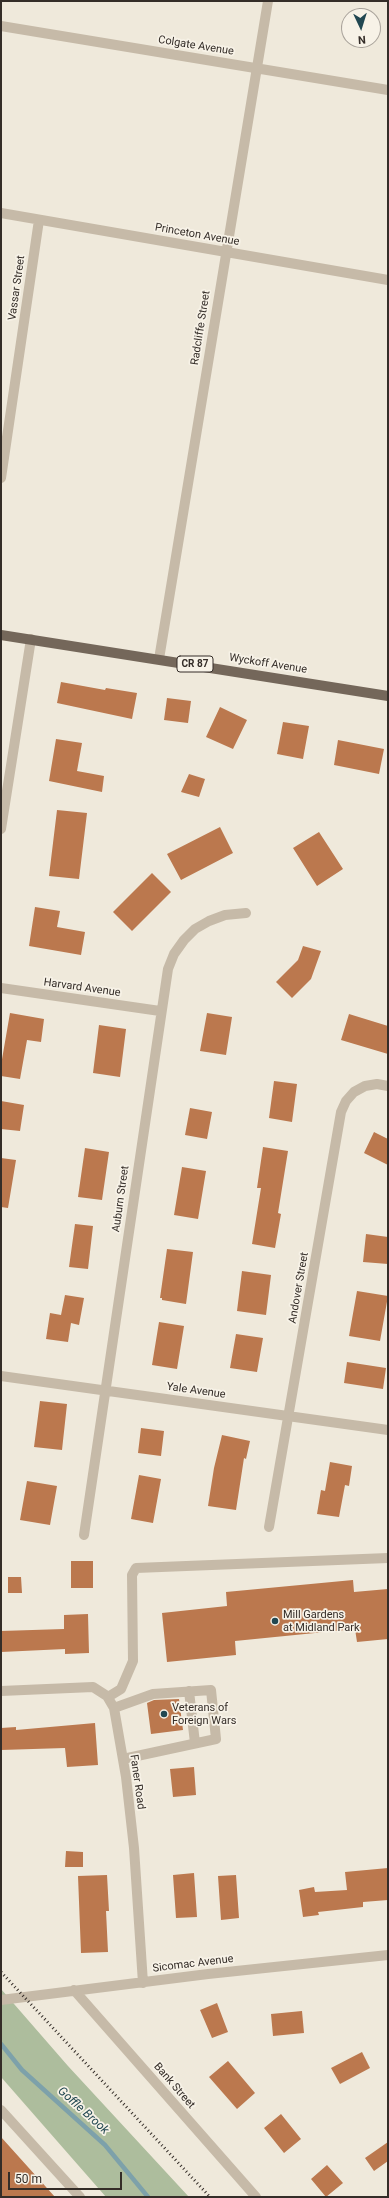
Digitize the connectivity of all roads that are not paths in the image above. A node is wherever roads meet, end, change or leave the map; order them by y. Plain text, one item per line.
1 (268, 1) edge
2 (1, 26) edge
3 (257, 68) junction
4 (388, 90) edge
5 (1, 213) edge
6 (39, 220) junction
7 (226, 252) junction
8 (388, 280) edge
9 (1, 478) edge
10 (1, 635) edge
11 (31, 640) junction
12 (159, 659) junction
13 (388, 696) edge
14 (1, 829) edge
15 (246, 913) dead end
16 (1, 988) edge
17 (160, 1011) junction
18 (388, 1086) edge
19 (1, 1376) edge
20 (105, 1391) junction
21 (290, 1417) junction
22 (388, 1430) edge
23 (269, 1527) dead end
24 (84, 1535) dead end
25 (388, 1558) edge
26 (1, 1691) edge
27 (189, 1691) junction
28 (108, 1697) junction
29 (114, 1708) junction
30 (195, 1743) junction
31 (122, 1759) junction
32 (388, 1955) edge
33 (143, 1983) junction
34 (74, 1990) junction
35 (1, 2000) edge
36 (1, 2110) edge
37 (80, 2197) edge
38 (256, 2197) edge

1 - 3 street, Radcliffe Street
2 - 3 street, Colgate Avenue
3 - 4 street, Colgate Avenue
3 - 7 street, Radcliffe Street
5 - 6 street, Princeton Avenue
6 - 7 street, Princeton Avenue
6 - 9 street, Vassar Street
7 - 8 street, Princeton Avenue
7 - 12 street, Radcliffe Street
10 - 11 main road, Wyckoff Avenue / CR 87
11 - 12 main road, Wyckoff Avenue / CR 87
11 - 14 street
12 - 13 main road, Wyckoff Avenue / CR 87
15 - 17 street, Auburn Street
16 - 17 street, Harvard Avenue
17 - 20 street, Auburn Street
18 - 21 street, Andover Street
19 - 20 street, Yale Avenue
20 - 21 street, Yale Avenue
20 - 24 street, Auburn Street
21 - 22 street, Yale Avenue
21 - 23 street, Andover Street
25 - 28 street
26 - 28 street
27 - 29 street
27 - 30 street
27 - 30 street
28 - 29 street, Faner Road
29 - 31 street, Faner Road
30 - 31 street
31 - 33 street, Faner Road
32 - 33 street, Sicomac Avenue
33 - 34 street, Sicomac Avenue
34 - 35 street, Sicomac Avenue
34 - 38 street, Bank Street
36 - 37 street

